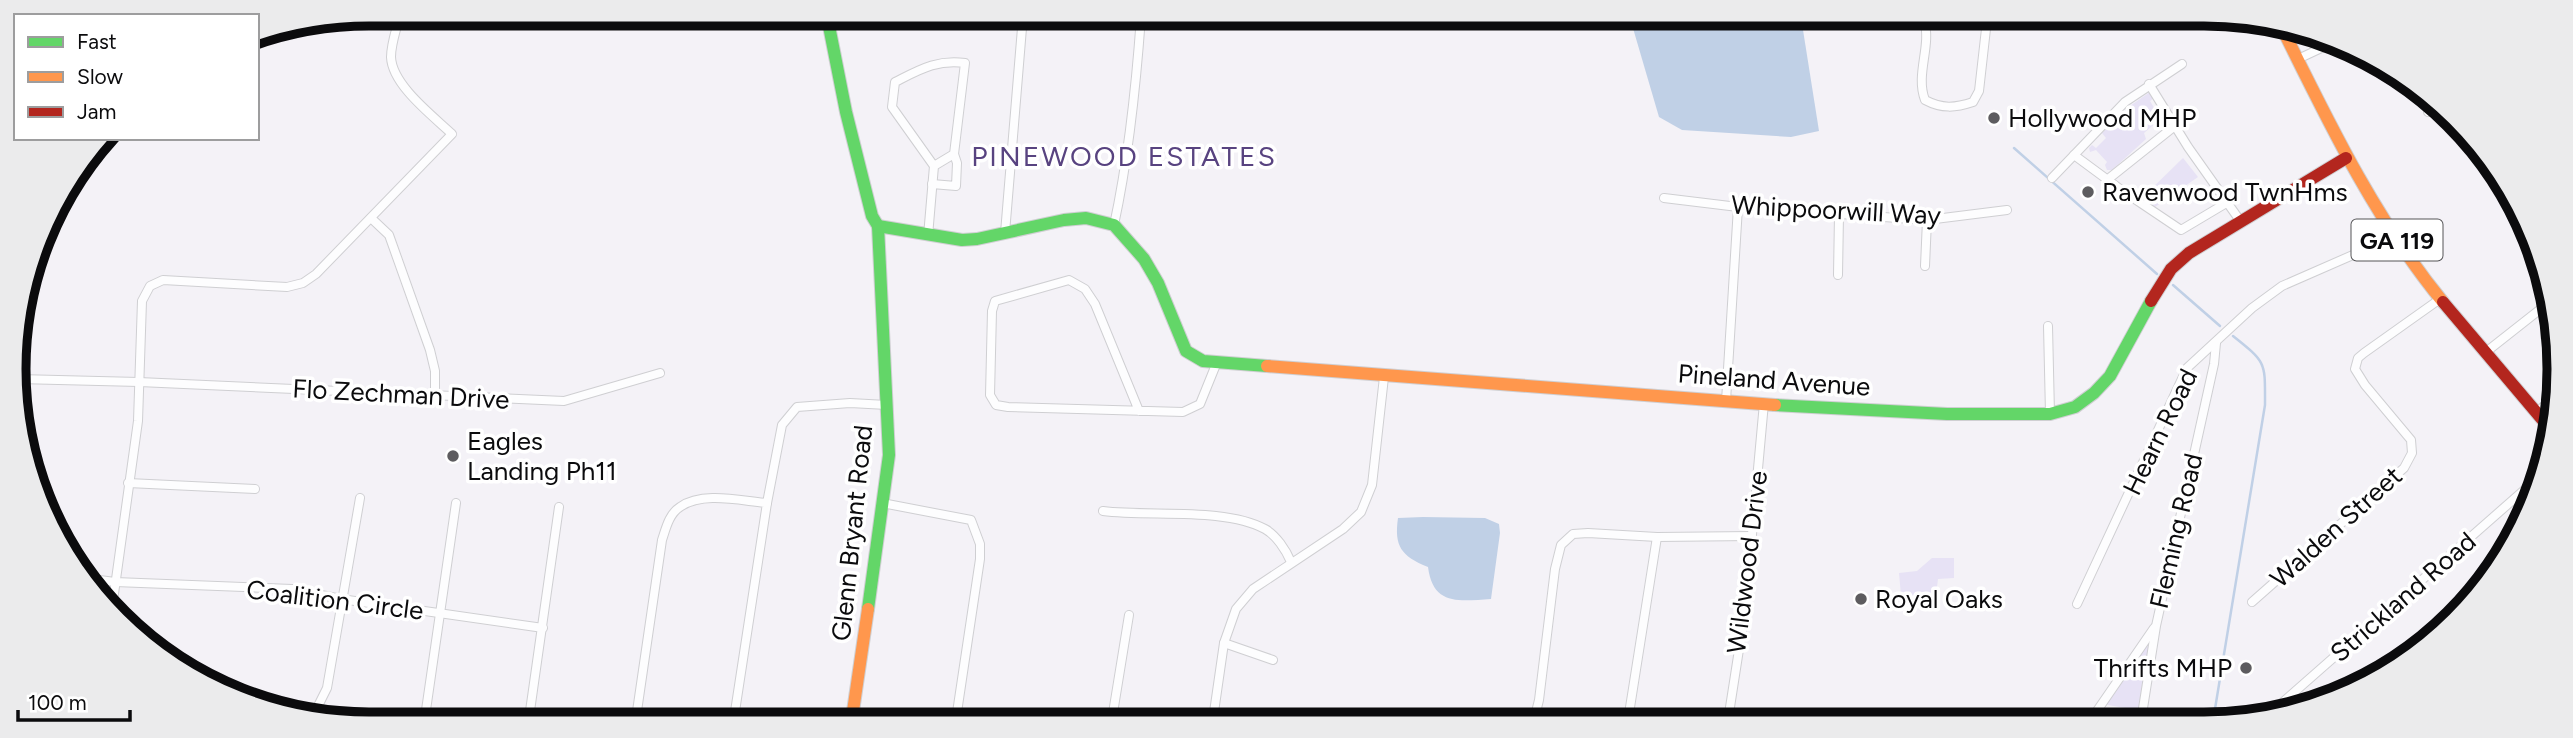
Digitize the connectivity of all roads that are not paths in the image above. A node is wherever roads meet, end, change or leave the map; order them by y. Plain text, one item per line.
1 (397, 26) edge
2 (829, 26) edge
3 (1022, 26) edge
4 (1140, 26) edge
5 (1925, 26) edge
6 (1986, 26) edge
7 (2286, 37) edge
8 (2323, 47) edge
9 (2298, 59) junction
10 (2182, 64) dead end
11 (2150, 84) junction
12 (2176, 125) junction
13 (954, 154) junction
14 (2074, 155) junction
15 (2346, 158) junction
16 (934, 166) junction
17 (2052, 178) dead end
18 (2107, 180) junction
19 (932, 184) junction
20 (1664, 198) dead end
21 (2228, 202) junction
22 (1738, 207) junction
23 (2007, 210) dead end
24 (1839, 215) junction
25 (371, 218) junction
26 (1927, 220) junction
27 (2241, 222) junction
28 (1114, 225) junction
29 (878, 226) junction
30 (1005, 233) junction
31 (928, 236) junction
32 (2394, 237) junction
33 (1925, 266) dead end
34 (1838, 275) dead end
35 (2440, 299) junction
36 (2541, 309) edge
37 (2048, 326) dead end
38 (2216, 343) junction
39 (2486, 352) junction
40 (1217, 362) junction
41 (660, 373) dead end
42 (1384, 377) junction
43 (26, 379) edge
44 (139, 382) junction
45 (435, 395) junction
46 (1726, 401) junction
47 (1764, 403) junction
48 (887, 405) junction
49 (2545, 405) edge
50 (1139, 411) junction
51 (2536, 413) junction
52 (2050, 414) junction
53 (2543, 421) edge
54 (128, 482) junction
55 (255, 489) dead end
56 (2525, 489) edge
57 (360, 498) dead end
58 (456, 503) dead end
59 (767, 503) junction
60 (882, 503) junction
61 (559, 507) dead end
62 (1103, 511) dead end
63 (1752, 536) junction
64 (1657, 537) junction
65 (1291, 562) junction
66 (99, 580) edge
67 (115, 582) junction
68 (113, 597) edge
69 (341, 599) junction
70 (2252, 602) dead end
71 (2077, 604) dead end
72 (440, 614) junction
73 (1129, 615) dead end
74 (2155, 626) junction
75 (543, 628) junction
76 (1224, 643) junction
77 (1273, 660) dead end
78 (2282, 702) edge
79 (318, 706) dead end
80 (426, 712) edge
81 (530, 712) edge
82 (637, 712) edge
83 (735, 712) edge
84 (853, 712) edge
85 (957, 712) edge
86 (1113, 712) edge
87 (1214, 712) edge
88 (1536, 712) edge
89 (1629, 712) edge
90 (1729, 712) edge
91 (2096, 712) edge
92 (2142, 712) edge

1 - 25 street
2 - 29 street
3 - 30 street
4 - 28 street
5 - 6 street
7 - 9 street, GA 119
8 - 9 street
9 - 15 street, GA 119
10 - 11 street
11 - 12 street
11 - 14 street
12 - 18 street
12 - 21 street
13 - 16 street
13 - 16 street
13 - 19 street
14 - 17 street
14 - 18 street
15 - 27 street, Pineland Avenue
15 - 32 street, GA 119
16 - 19 street
18 - 21 street
19 - 31 street
20 - 22 street, Whippoorwill Way
21 - 27 street
22 - 24 street, Whippoorwill Way
22 - 46 street
23 - 26 street, Whippoorwill Way
24 - 26 street, Whippoorwill Way
24 - 34 street
25 - 44 street
25 - 45 street
26 - 33 street
27 - 52 street, Pineland Avenue
28 - 30 street
28 - 40 street, Pineland Avenue
29 - 31 street
29 - 48 street, Glenn Bryant Road
30 - 31 street
32 - 35 street, GA 119
32 - 38 street, Hearn Road
35 - 39 street, GA 119
35 - 70 street, Walden Street
36 - 39 street
37 - 52 street
38 - 71 street, Hearn Road
38 - 74 street, Fleming Road
39 - 51 street, GA 119
40 - 42 street, Pineland Avenue
40 - 50 street
41 - 45 street, Flo Zechman Drive
42 - 46 street, Pineland Avenue
42 - 65 street
43 - 44 street, Flo Zechman Drive
44 - 45 street, Flo Zechman Drive
44 - 54 street
46 - 47 street, Pineland Avenue
47 - 52 street, Pineland Avenue
47 - 63 street, Wildwood Drive
48 - 59 street
48 - 60 street, Glenn Bryant Road
49 - 51 street
50 - 50 street
51 - 53 street, GA 119
54 - 55 street
54 - 67 street
56 - 78 street, Strickland Road
57 - 69 street
58 - 72 street
59 - 82 street
59 - 83 street
60 - 84 street, Glenn Bryant Road
60 - 85 street
61 - 75 street
62 - 65 street
63 - 64 street
63 - 90 street, Wildwood Drive
64 - 88 street
64 - 89 street
65 - 76 street
66 - 67 street, Coalition Circle
67 - 68 street
67 - 69 street, Coalition Circle
69 - 72 street, Coalition Circle
69 - 79 street
72 - 75 street, Coalition Circle
72 - 80 street
73 - 86 street
74 - 91 street
74 - 92 street, Fleming Road
75 - 81 street
76 - 77 street
76 - 87 street

